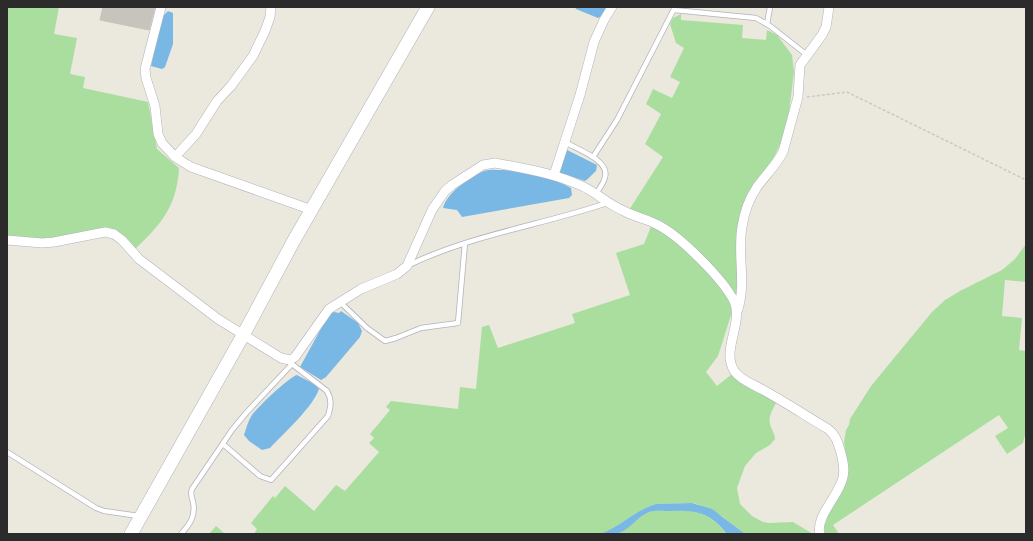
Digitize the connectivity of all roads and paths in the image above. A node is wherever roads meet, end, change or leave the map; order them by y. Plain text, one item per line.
1 (161, 7) edge
2 (271, 7) edge
3 (428, 7) edge
4 (612, 7) edge
5 (770, 7) edge
6 (829, 7) edge
7 (674, 8) edge
8 (767, 24) junction
9 (807, 55) junction
10 (798, 97) junction
11 (564, 142) junction
12 (175, 157) junction
13 (593, 157) junction
14 (554, 175) junction
15 (1026, 180) edge
16 (596, 194) junction
17 (609, 202) junction
18 (312, 210) junction
19 (7, 240) edge
20 (465, 243) junction
21 (407, 266) junction
22 (340, 302) junction
23 (737, 313) junction
24 (243, 334) junction
25 (290, 362) junction
26 (223, 444) junction
27 (7, 452) edge
28 (141, 516) junction
29 (131, 534) edge
30 (181, 534) edge
31 (820, 534) edge

1 - 12 street
2 - 12 street
3 - 18 street
4 - 11 street
5 - 8 lane
6 - 9 street
7 - 8 lane
7 - 13 lane
8 - 9 lane
9 - 10 street
10 - 15 path
10 - 23 street
11 - 13 lane
11 - 14 street
12 - 18 street
13 - 16 lane
14 - 16 street
14 - 21 street
16 - 17 street
17 - 20 lane
17 - 23 street
18 - 24 street
19 - 24 street
20 - 21 lane
20 - 22 lane
21 - 22 street
22 - 25 street
23 - 31 street
24 - 25 street
24 - 28 street
25 - 26 lane
25 - 26 lane
26 - 30 lane
27 - 28 lane
28 - 29 street

